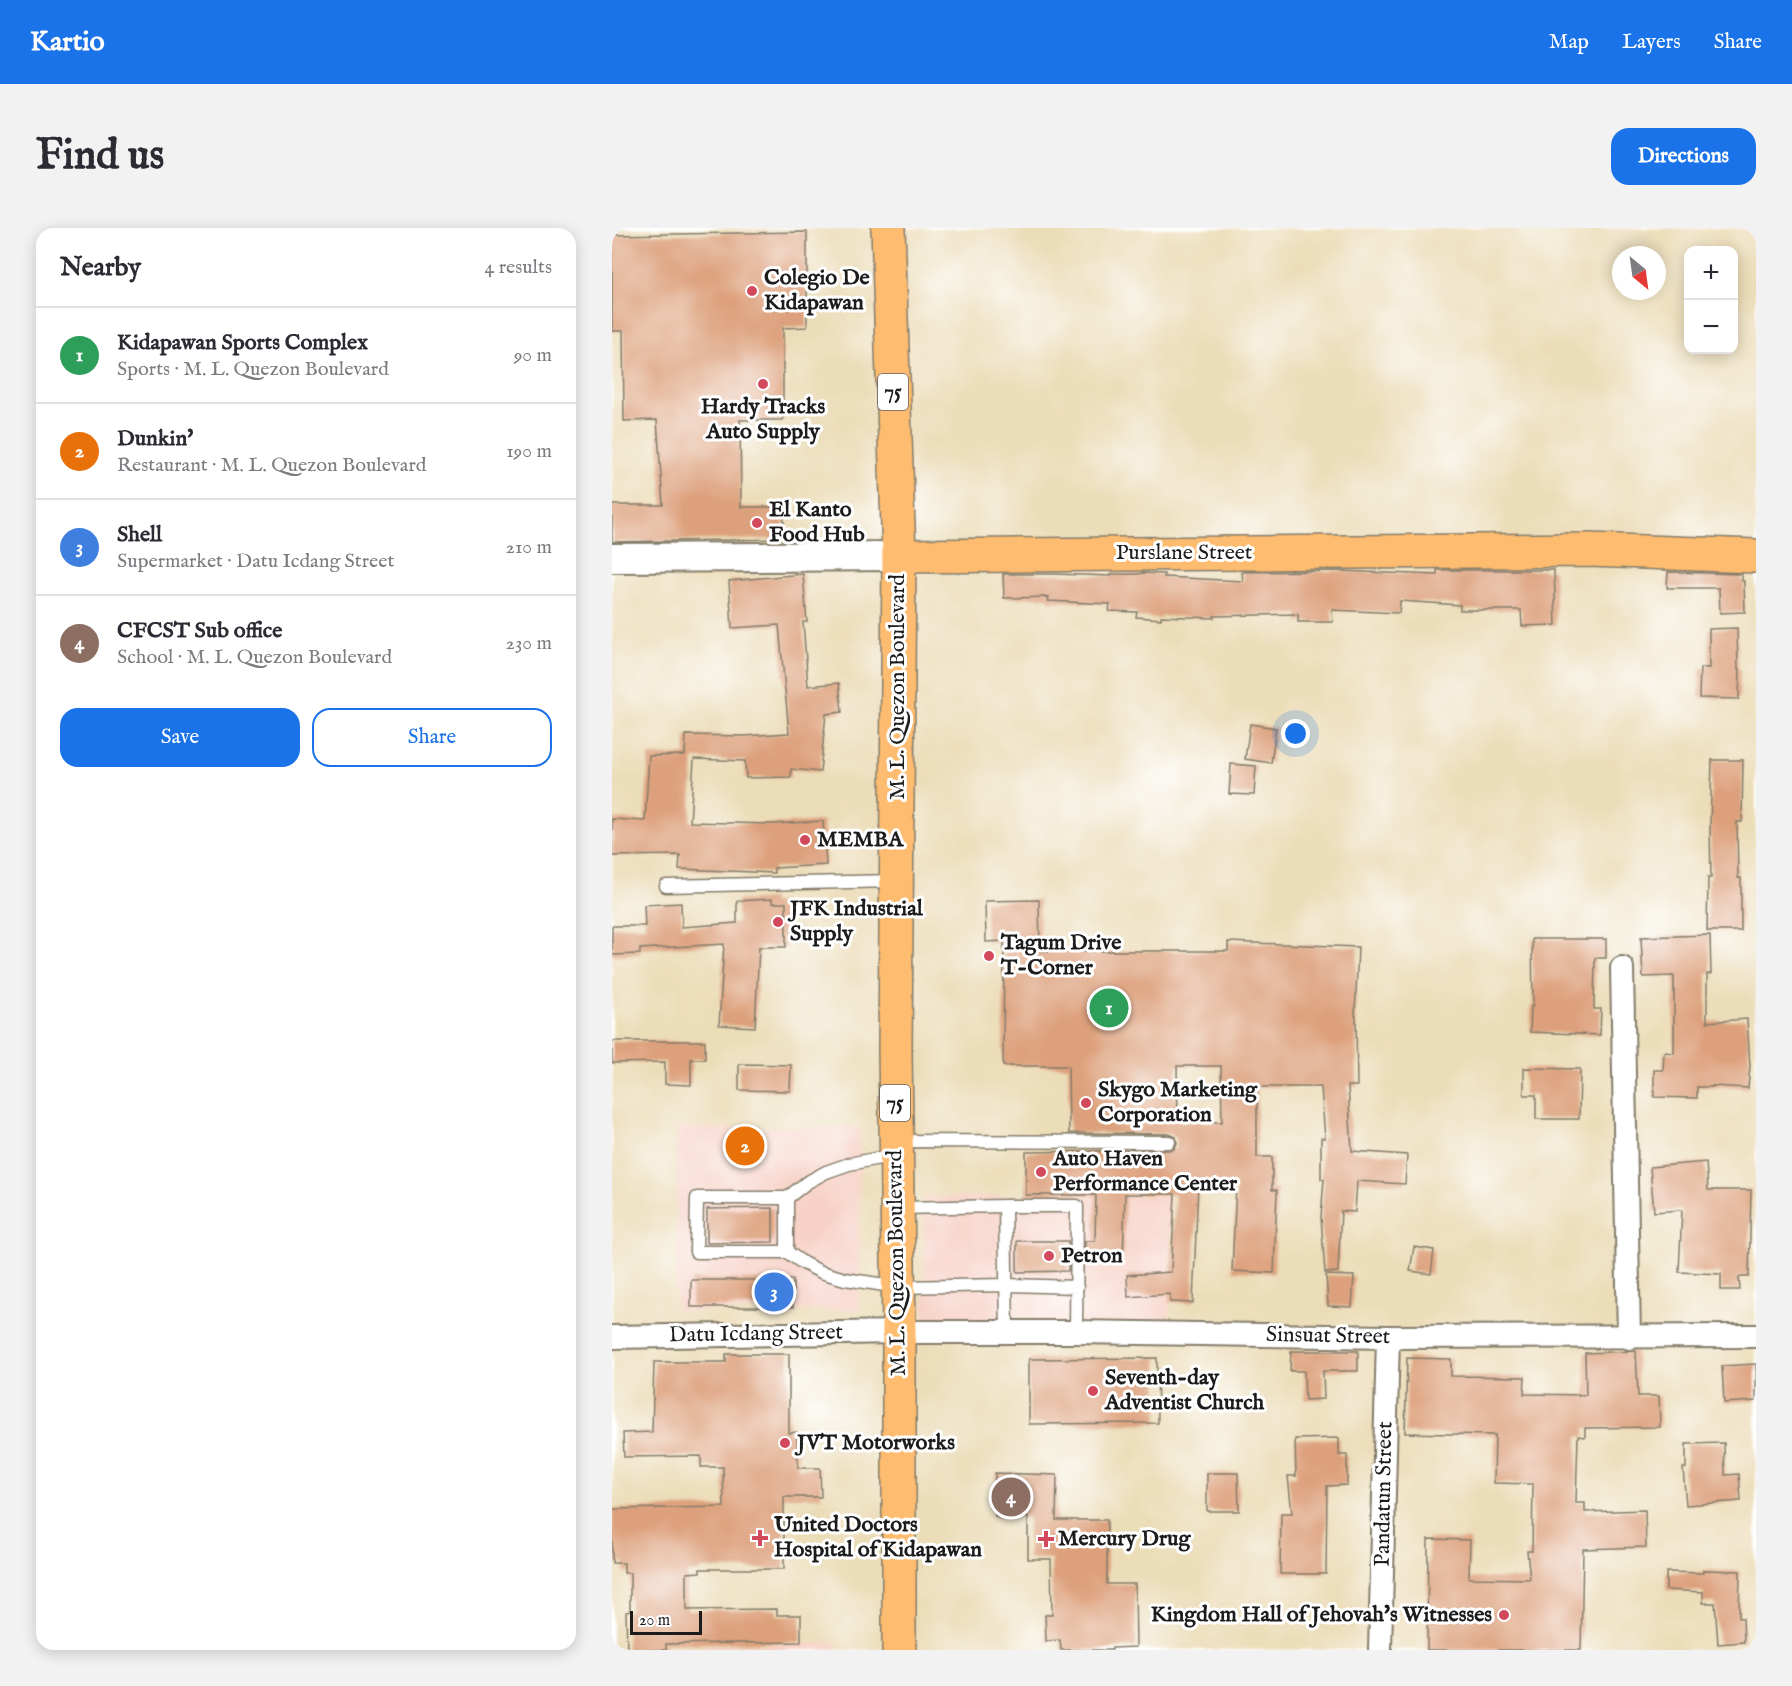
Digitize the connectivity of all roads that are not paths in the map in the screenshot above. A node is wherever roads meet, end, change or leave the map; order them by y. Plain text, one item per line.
1 (888, 228) edge
2 (899, 556) junction
3 (1756, 556) edge
4 (612, 558) edge
5 (897, 881) junction
6 (666, 886) dead end
7 (1622, 968) dead end
8 (1169, 1142) dead end
9 (896, 1148) junction
10 (787, 1198) junction
11 (1005, 1206) junction
12 (897, 1208) junction
13 (787, 1252) junction
14 (1006, 1285) junction
15 (898, 1287) junction
16 (1077, 1287) junction
17 (899, 1332) junction
18 (1076, 1332) junction
19 (1007, 1333) junction
20 (1756, 1336) edge
21 (612, 1337) edge
22 (1388, 1337) junction
23 (1629, 1338) junction
24 (899, 1650) edge
25 (1380, 1650) edge

1 - 2 main road, M. L. Quezon Boulevard / 75
2 - 3 main road, Purslane Street
2 - 4 street, Purslane Street
2 - 5 main road, M. L. Quezon Boulevard / 75
5 - 6 lane
5 - 9 main road, M. L. Quezon Boulevard / 75
7 - 23 street
8 - 9 lane
9 - 10 lane
9 - 12 main road, M. L. Quezon Boulevard / 75
10 - 13 lane
10 - 13 lane
11 - 12 lane
11 - 14 lane
11 - 16 lane
12 - 15 main road, M. L. Quezon Boulevard / 75
13 - 15 lane
14 - 15 lane
14 - 16 lane
14 - 19 lane
15 - 17 main road, M. L. Quezon Boulevard / 75
16 - 18 lane
17 - 19 street, Sinsuat Street
17 - 21 street, Datu Icdang Street
17 - 24 main road, M. L. Quezon Boulevard / 75
18 - 19 street, Sinsuat Street
18 - 22 street, Sinsuat Street
20 - 23 street, Sinsuat Street
22 - 23 street, Sinsuat Street
22 - 25 street, Pandatun Street

